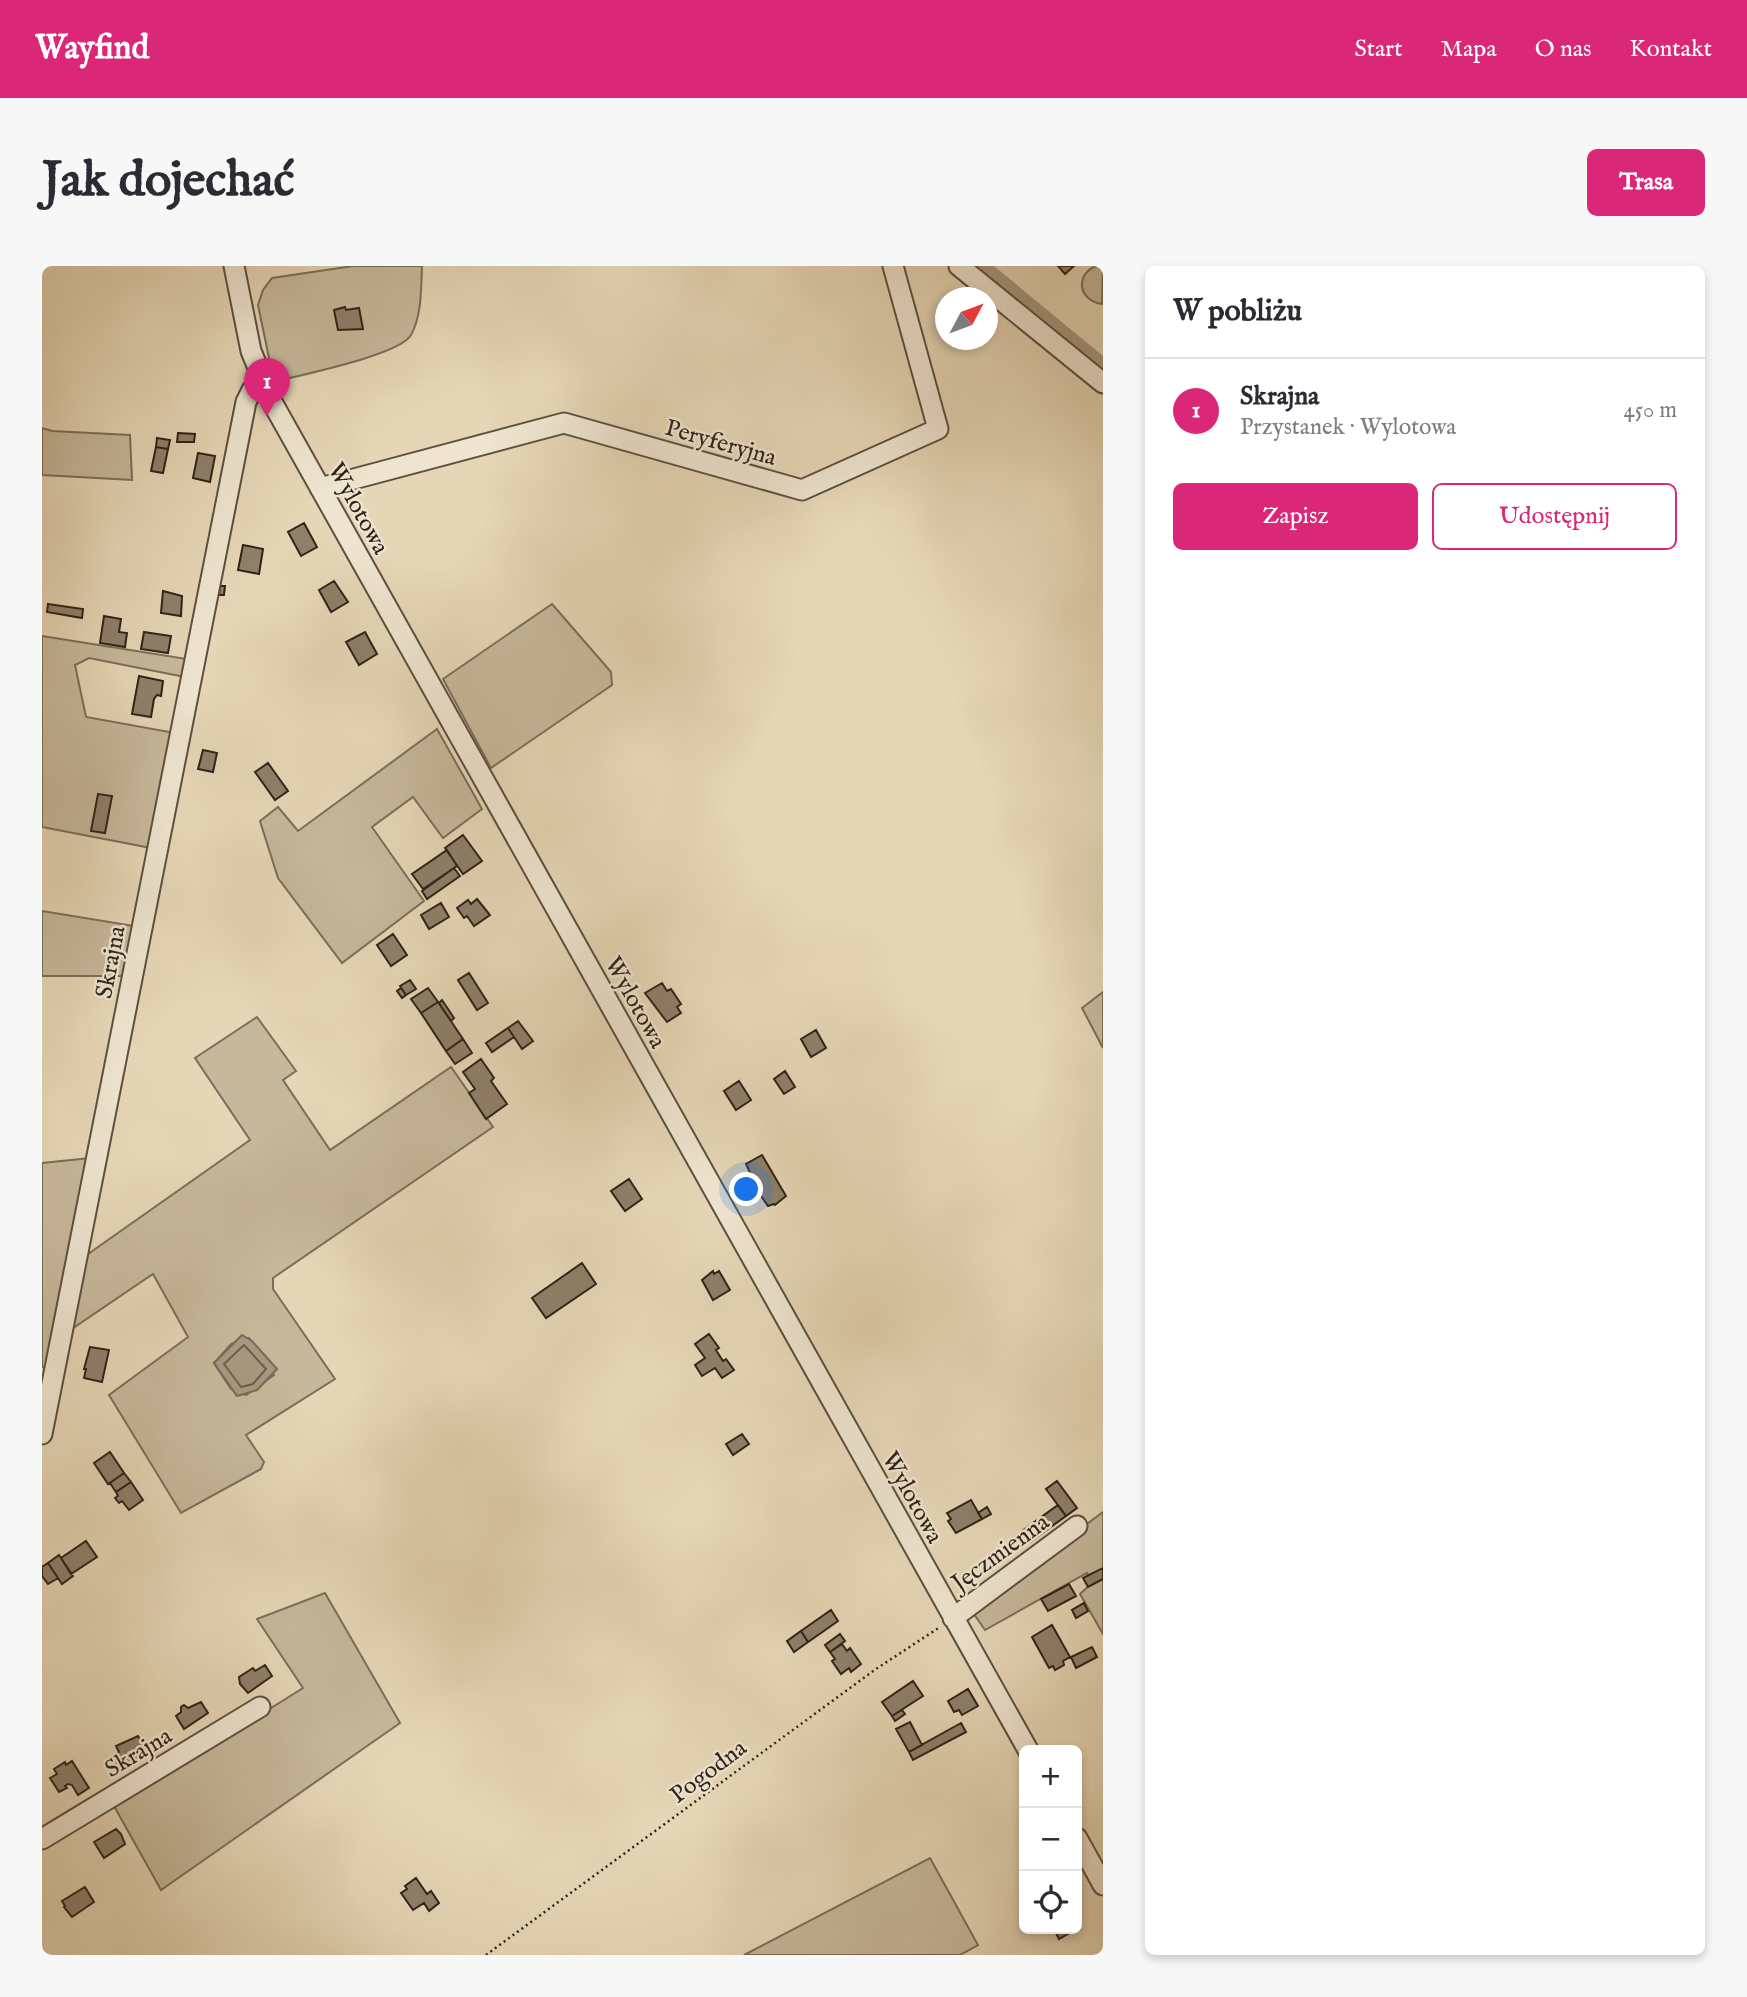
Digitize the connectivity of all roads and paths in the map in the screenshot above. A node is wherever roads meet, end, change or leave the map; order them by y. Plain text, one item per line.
1 (234, 266) edge
2 (893, 266) edge
3 (959, 266) edge
4 (263, 383) junction
5 (1103, 383) edge
6 (320, 488) junction
7 (42, 1434) edge
8 (1077, 1526) dead end
9 (953, 1618) junction
10 (260, 1707) dead end
11 (1025, 1745) edge
12 (42, 1839) edge
13 (1082, 1847) edge
14 (1103, 1885) edge
15 (486, 1955) edge

1 - 4 street, Wylotowa
2 - 6 street, Peryferyjna
3 - 5 street
4 - 6 street, Wylotowa
4 - 7 street, Skrajna
6 - 9 street, Wylotowa
8 - 9 street, Jęczmienna
9 - 11 street, Wylotowa
9 - 15 path, Pogodna
10 - 12 street, Skrajna
13 - 14 street

